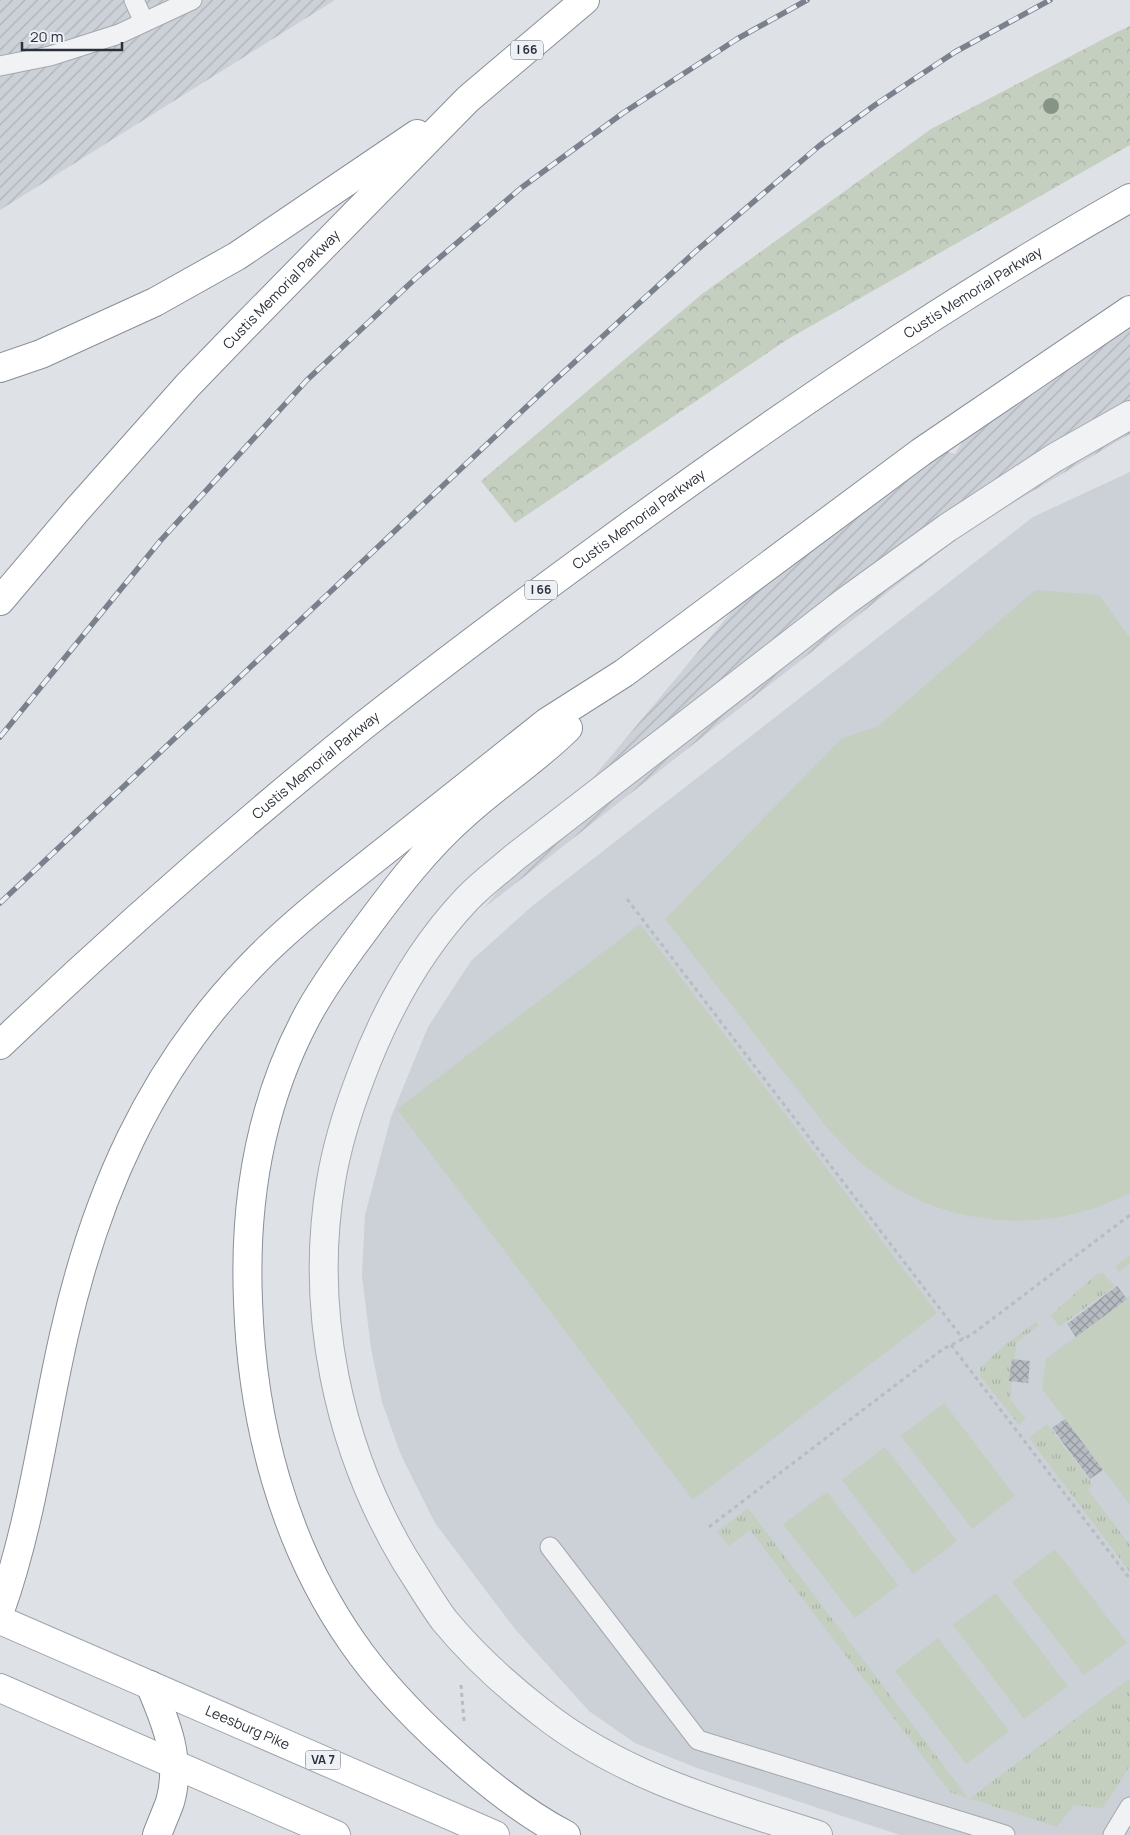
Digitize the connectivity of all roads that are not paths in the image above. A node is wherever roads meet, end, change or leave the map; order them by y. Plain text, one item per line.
1 (134, 0) edge
2 (192, 0) edge
3 (585, 0) edge
4 (144, 22) junction
5 (0, 66) edge
6 (468, 99) junction
7 (1130, 198) edge
8 (1130, 310) edge
9 (1130, 332) edge
10 (0, 368) edge
11 (995, 400) junction
12 (1130, 415) edge
13 (0, 601) edge
14 (624, 673) junction
15 (0, 1045) edge
16 (550, 1547) dead end
17 (0, 1611) edge
18 (0, 1620) edge
19 (150, 1685) junction
20 (0, 1688) edge
21 (175, 1764) junction
22 (1130, 1807) edge
23 (157, 1835) edge
24 (336, 1835) edge
25 (495, 1835) edge
26 (566, 1835) edge
27 (818, 1835) edge
28 (1005, 1835) edge
29 (1113, 1835) edge

1 - 4 lane
2 - 4 lane
3 - 6 main road, Custis Memorial Parkway / I 66
4 - 5 lane
6 - 10 main road
6 - 13 main road, Custis Memorial Parkway / I 66
7 - 15 main road, Custis Memorial Parkway / I 66
8 - 11 main road
9 - 11 main road
11 - 14 main road
12 - 27 street
14 - 17 main road
14 - 26 main road
16 - 28 lane
18 - 19 main road, Leesburg Pike / VA 7
19 - 21 main road
19 - 25 main road, Leesburg Pike / VA 7
20 - 21 main road
21 - 23 main road
21 - 24 main road
22 - 29 lane

